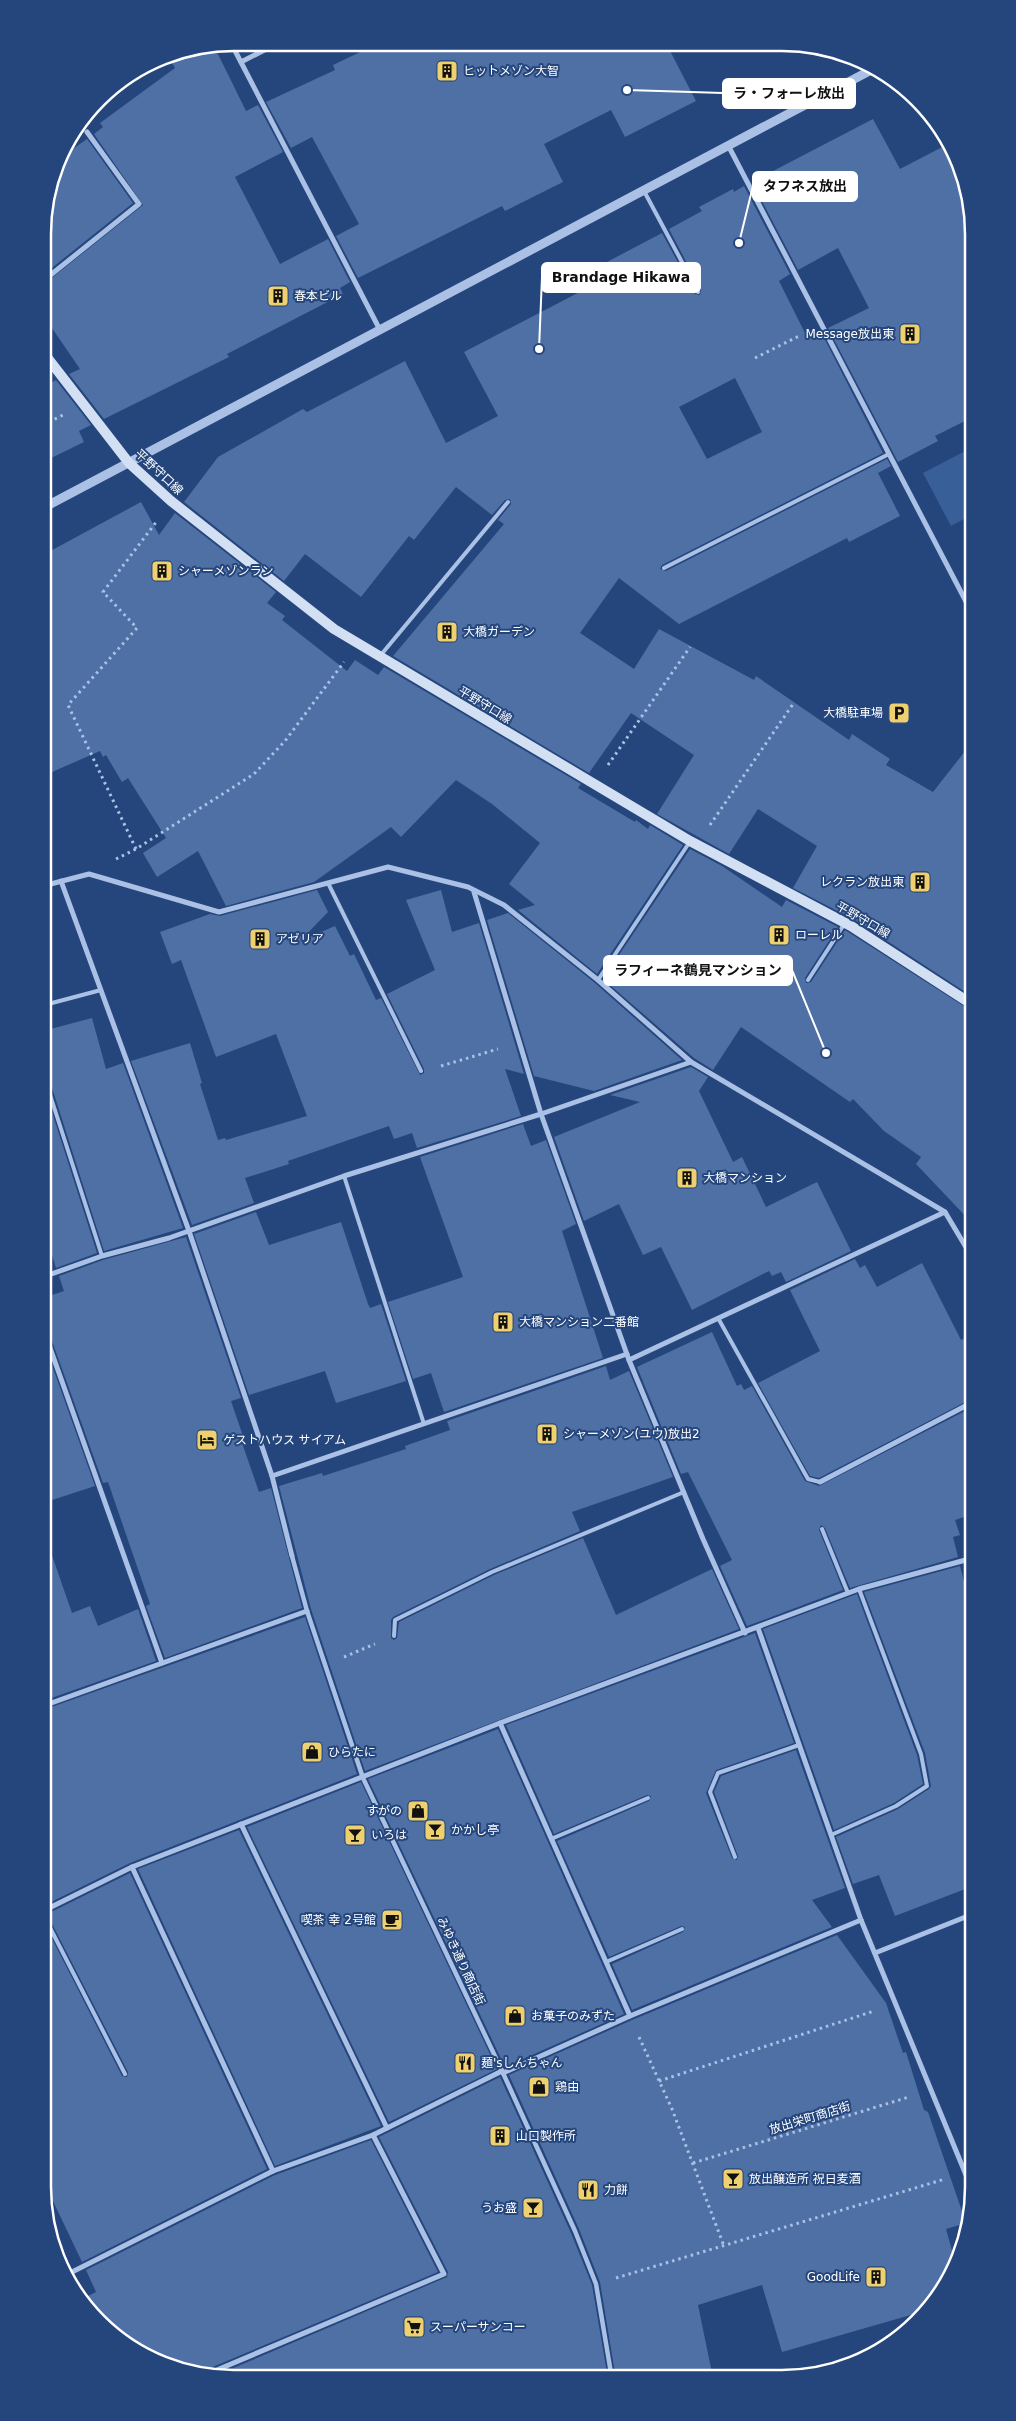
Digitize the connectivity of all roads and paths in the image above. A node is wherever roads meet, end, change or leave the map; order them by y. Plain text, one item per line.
1 (235, 51) edge
2 (262, 51) edge
3 (241, 62) junction
4 (867, 72) edge
5 (87, 132) dead end
6 (729, 147) junction
7 (644, 191) junction
8 (51, 275) edge
9 (698, 292) dead end
10 (822, 325) junction
11 (380, 330) junction
12 (755, 358) dead end
13 (51, 362) edge
14 (889, 454) junction
15 (129, 463) junction
16 (171, 501) junction
17 (508, 502) dead end
18 (51, 504) edge
19 (664, 568) dead end
20 (965, 600) edge
21 (358, 644) junction
22 (690, 647) dead end
23 (380, 657) junction
24 (793, 704) dead end
25 (594, 785) junction
26 (693, 843) junction
27 (136, 849) junction
28 (87, 874) junction
29 (61, 881) junction
30 (328, 883) junction
31 (51, 884) edge
32 (474, 892) junction
33 (845, 923) junction
34 (598, 980) junction
35 (808, 980) dead end
36 (101, 990) junction
37 (965, 1000) edge
38 (52, 1003) dead end
39 (519, 1043) junction
40 (692, 1062) junction
41 (422, 1071) joint
42 (51, 1098) edge
43 (540, 1114) junction
44 (344, 1176) junction
45 (945, 1212) junction
46 (189, 1231) junction
47 (965, 1246) edge
48 (102, 1256) junction
49 (51, 1272) edge
50 (718, 1318) junction
51 (51, 1351) edge
52 (628, 1357) junction
53 (965, 1406) edge
54 (424, 1424) junction
55 (272, 1476) junction
56 (820, 1482) joint
57 (684, 1492) junction
58 (822, 1529) dead end
59 (292, 1556) joint
60 (965, 1560) edge
61 (859, 1589) junction
62 (848, 1593) junction
63 (307, 1611) junction
64 (758, 1628) junction
65 (745, 1633) junction
66 (394, 1636) joint
67 (162, 1663) junction
68 (326, 1664) junction
69 (51, 1703) edge
70 (500, 1723) junction
71 (799, 1745) junction
72 (363, 1778) junction
73 (648, 1798) dead end
74 (241, 1824) junction
75 (831, 1835) junction
76 (551, 1839) junction
77 (735, 1857) dead end
78 (132, 1867) junction
79 (51, 1908) edge
80 (965, 1917) edge
81 (861, 1920) junction
82 (682, 1929) dead end
83 (51, 1930) edge
84 (875, 1953) junction
85 (606, 1962) junction
86 (896, 2004) junction
87 (630, 2016) junction
88 (502, 2072) junction
89 (125, 2074) dead end
90 (659, 2080) junction
91 (932, 2090) junction
92 (387, 2128) junction
93 (373, 2135) junction
94 (692, 2163) junction
95 (273, 2171) junction
96 (965, 2173) joint
97 (724, 2246) junction
98 (72, 2272) edge
99 (596, 2284) junction
100 (219, 2369) edge
101 (610, 2370) edge

1 - 3 street
2 - 3 street
3 - 11 street
4 - 6 street
5 - 8 street
6 - 7 street
6 - 10 street
7 - 9 lane
7 - 11 street
10 - 12 path
10 - 14 street
11 - 15 street
13 - 15 main road, 平野守口線
14 - 19 lane
14 - 20 street
15 - 16 main road, 平野守口線
15 - 18 street
16 - 21 main road, 平野守口線
16 - 27 path
17 - 23 lane
21 - 23 main road, 平野守口線
21 - 27 path
22 - 25 path
23 - 25 main road, 平野守口線
24 - 26 path
25 - 26 main road, 平野守口線
26 - 33 main road, 平野守口線
26 - 34 lane
27 - 28 path
28 - 29 street
28 - 30 street
29 - 31 street
29 - 36 street
30 - 32 street
30 - 41 lane
32 - 34 street
32 - 39 street
33 - 35 lane
33 - 37 main road, 平野守口線
34 - 40 street
36 - 38 lane
36 - 46 street
39 - 41 path
39 - 43 street
40 - 43 street
40 - 45 street
42 - 48 lane
43 - 44 street
43 - 52 street
44 - 46 street
44 - 54 lane
45 - 47 street
45 - 50 street
46 - 48 street
46 - 55 street
48 - 49 street
50 - 52 street
50 - 56 lane
51 - 67 street
52 - 54 street
52 - 57 street
53 - 56 street
54 - 55 street
55 - 59 street
57 - 65 street
57 - 66 lane
58 - 62 lane
59 - 63 street, みゆき通り商店街
60 - 61 street
61 - 62 street
61 - 75 lane
62 - 64 street
63 - 67 street
63 - 68 street, みゆき通り商店街
64 - 65 street
64 - 71 street
65 - 70 street
66 - 68 path
67 - 69 street
68 - 72 street, みゆき通り商店街
70 - 72 street
70 - 76 street
71 - 75 street
71 - 77 lane
72 - 74 street
72 - 88 street, みゆき通り商店街
73 - 76 lane
74 - 78 street
74 - 92 street
75 - 81 street
76 - 85 street
78 - 79 street
78 - 95 street
80 - 84 street
81 - 84 street
81 - 87 street
82 - 85 lane
83 - 89 lane
84 - 86 street
85 - 87 street
86 - 90 path
86 - 91 street
87 - 88 street
87 - 90 path
88 - 92 street
88 - 99 street, みゆき通り商店街
90 - 94 path
91 - 94 path, 放出栄町商店街
91 - 96 street
92 - 93 street
93 - 95 street
93 - 100 street
94 - 97 path
95 - 98 street
96 - 97 path
97 - 99 path
99 - 101 street, みゆき通り商店街

